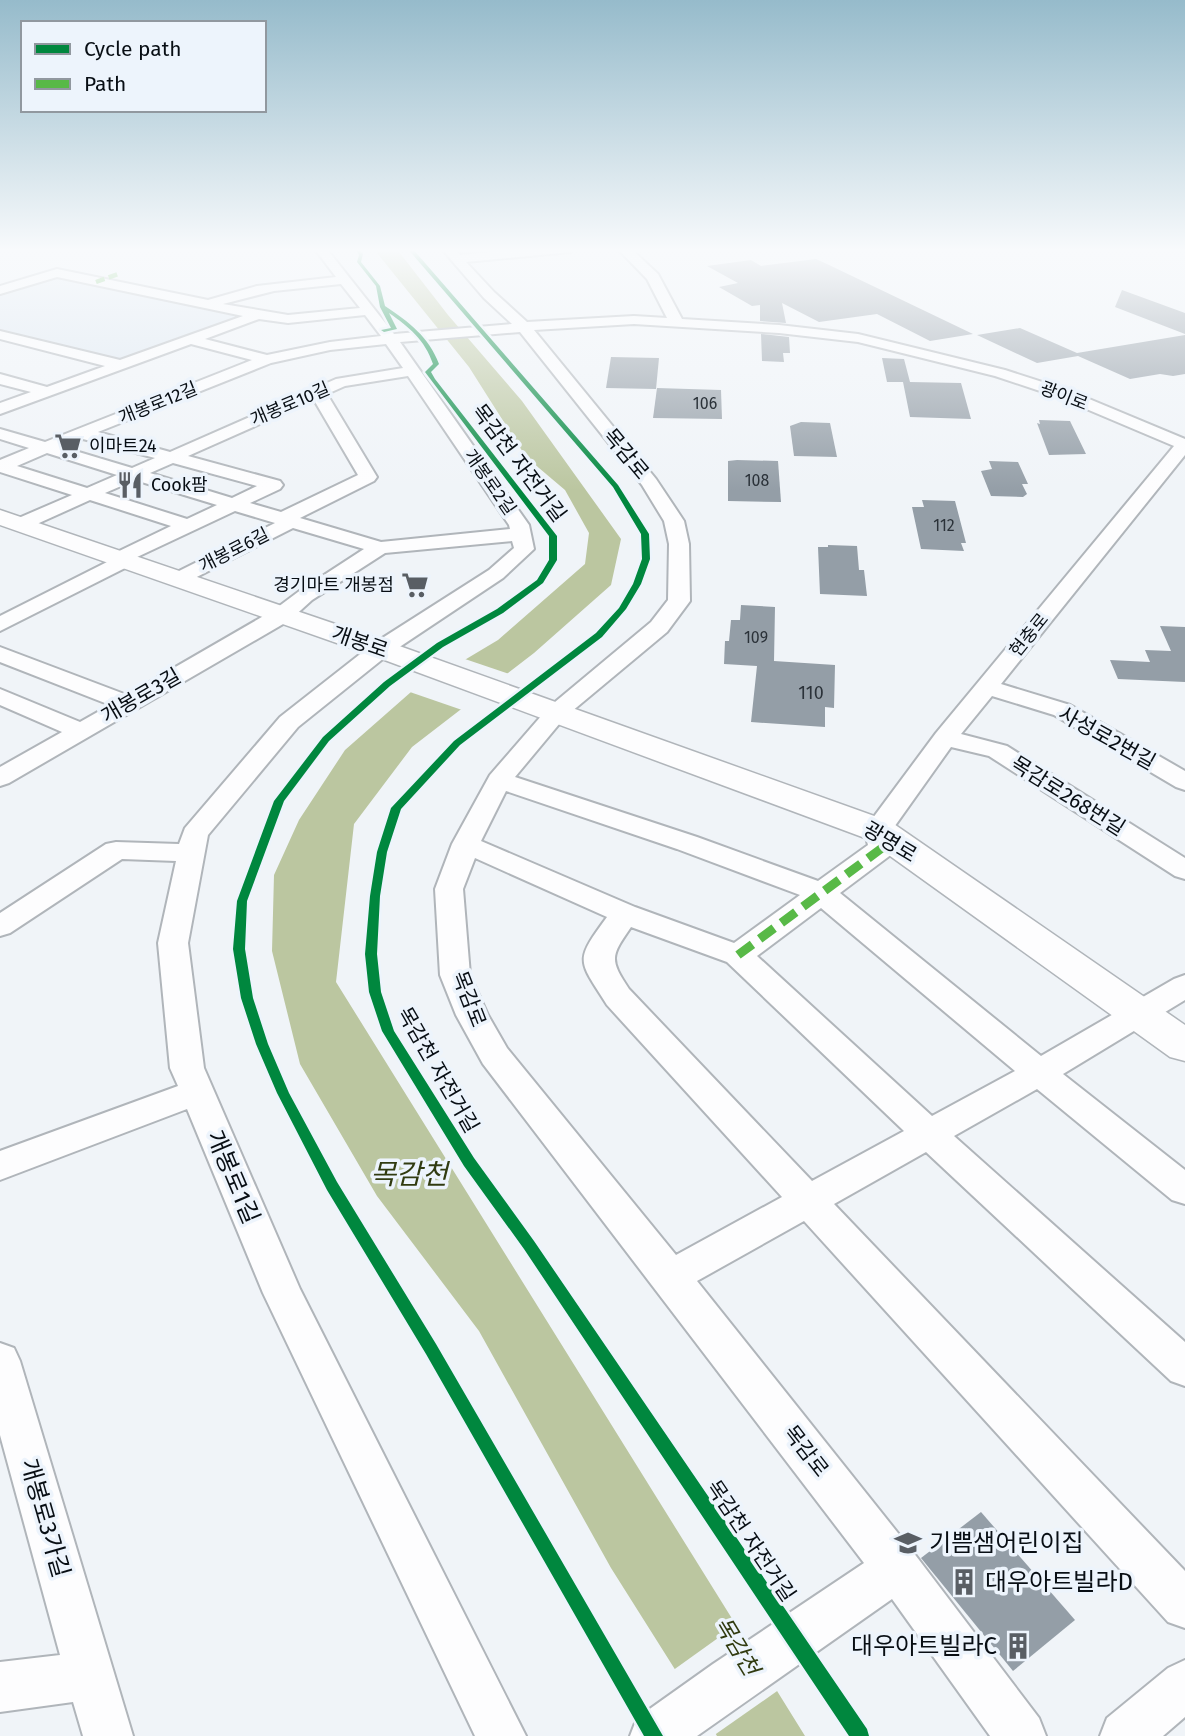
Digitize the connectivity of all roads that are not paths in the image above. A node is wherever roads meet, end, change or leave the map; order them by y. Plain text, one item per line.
1 (221, 329) edge
2 (384, 329) edge
3 (495, 329) edge
4 (518, 329) edge
5 (779, 329) edge
6 (0, 335) edge
7 (393, 339) junction
8 (190, 340) junction
9 (267, 359) junction
10 (121, 365) junction
11 (414, 371) junction
12 (0, 379) edge
13 (317, 391) junction
14 (48, 392) junction
15 (0, 409) edge
16 (0, 433) edge
17 (81, 433) junction
18 (1185, 445) edge
19 (46, 447) junction
20 (172, 456) junction
21 (0, 466) edge
22 (133, 473) junction
23 (88, 494) junction
24 (234, 504) junction
25 (283, 519) junction
26 (11, 520) edge
27 (189, 526) junction
28 (521, 534) junction
29 (380, 548) junction
30 (123, 559) junction
31 (178, 579) junction
32 (282, 615) junction
33 (0, 624) edge
34 (386, 651) junction
35 (2, 656) edge
36 (985, 687) junction
37 (0, 696) edge
38 (129, 704) junction
39 (549, 709) junction
40 (81, 731) junction
41 (945, 738) junction
42 (0, 778) edge
43 (499, 780) junction
44 (1185, 782) edge
45 (878, 830) junction
46 (466, 844) junction
47 (191, 853) junction
48 (1185, 870) edge
49 (820, 892) junction
50 (625, 914) junction
51 (0, 926) edge
52 (738, 955) junction
53 (1185, 986) edge
54 (1138, 1012) junction
55 (1185, 1046) edge
56 (1039, 1073) junction
57 (197, 1092) junction
58 (929, 1134) junction
59 (0, 1166) edge
60 (1185, 1190) edge
61 (808, 1201) junction
62 (671, 1277) junction
63 (0, 1361) edge
64 (1185, 1368) edge
65 (882, 1579) junction
66 (1185, 1605) edge
67 (91, 1675) junction
68 (1185, 1685) edge
69 (0, 1687) edge
70 (108, 1736) edge
71 (501, 1736) edge
72 (655, 1736) edge
73 (1021, 1736) edge
74 (1125, 1736) edge

1 - 8 street
2 - 7 street, 개봉로2길
3 - 7 street, 광이로
4 - 39 street, 목감로
5 - 18 street, 광이로
6 - 10 street
7 - 9 street, 개봉로12길
7 - 11 street, 개봉로2길
8 - 9 street
8 - 10 street
9 - 17 street, 개봉로12길
10 - 14 street
11 - 13 street, 개봉로10길
11 - 28 street, 개봉로2길
12 - 14 street
13 - 20 street, 개봉로10길
13 - 25 street, 개봉로6길
14 - 15 street
16 - 19 street
17 - 19 street, 개봉로12길
17 - 20 street, 개봉로12길
18 - 36 street, 현충로
19 - 21 street, 개봉로12길
19 - 22 street
20 - 22 street, 개봉로10길
20 - 24 street
21 - 23 street, 개봉로12길
22 - 23 street, 개봉로10길
22 - 24 street
23 - 26 street, 개봉로10길
23 - 27 street
24 - 25 street, 개봉로6길
24 - 27 street
25 - 29 street, 개봉로6길
25 - 31 street, 개봉로6길
26 - 30 main road, 개봉로
27 - 30 street
28 - 29 street
28 - 34 street, 개봉로2길
29 - 32 street
30 - 31 main road, 개봉로
30 - 33 street
31 - 32 main road, 개봉로
32 - 34 main road, 개봉로
32 - 38 street, 개봉로3길
34 - 39 main road, 개봉로
34 - 47 street, 개봉로1길
35 - 38 street
36 - 41 street, 현충로
36 - 44 street, 사성로2번길
37 - 40 street
38 - 40 street, 개봉로3길
39 - 43 street, 목감로
39 - 45 main road, 광명로
40 - 42 street, 개봉로3길
41 - 45 street, 현충로
41 - 48 street, 목감로268번길
43 - 46 street, 목감로
43 - 49 street
45 - 49 street, 현충로
45 - 54 main road, 광명로
46 - 50 street
46 - 62 street, 목감로
47 - 51 street
47 - 57 street, 개봉로1길
49 - 52 street
49 - 56 street
50 - 52 street
50 - 61 street
52 - 58 street
53 - 54 street
54 - 55 main road, 광명로
54 - 56 street
56 - 58 street
56 - 60 street
57 - 59 street
57 - 71 street, 개봉로1길
58 - 61 street
58 - 64 street
61 - 62 street
61 - 66 street
62 - 65 street, 목감로
63 - 67 street, 개봉로3가길
65 - 72 street
65 - 73 street, 목감로
67 - 69 street
67 - 70 street, 개봉로3가길
68 - 74 street

